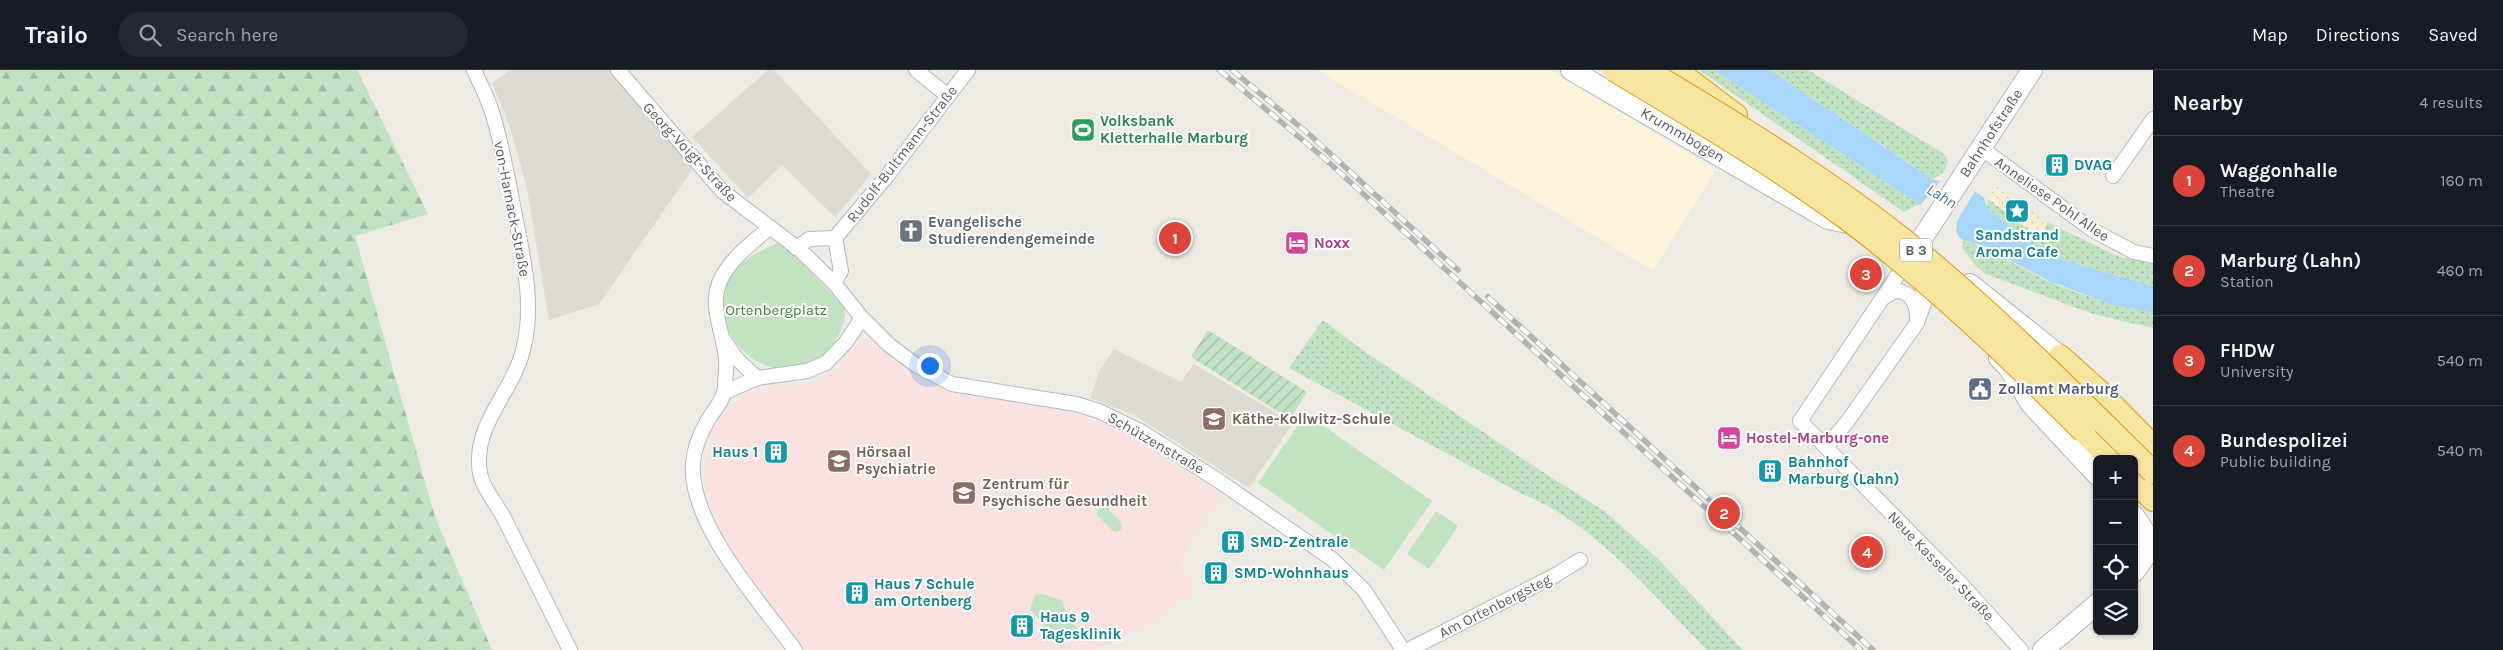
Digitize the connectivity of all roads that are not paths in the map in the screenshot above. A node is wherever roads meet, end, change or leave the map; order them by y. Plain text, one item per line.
1 (474, 70) edge
2 (618, 70) edge
3 (916, 70) edge
4 (968, 70) edge
5 (1571, 70) edge
6 (1614, 70) edge
7 (1647, 70) edge
8 (1676, 70) edge
9 (2032, 70) edge
10 (934, 76) edge
11 (948, 96) junction
12 (2153, 119) edge
13 (1978, 152) junction
14 (2113, 176) dead end
15 (1792, 199) junction
16 (1857, 210) junction
17 (770, 227) junction
18 (835, 238) junction
19 (1917, 247) junction
20 (796, 248) junction
21 (2153, 256) edge
22 (834, 283) junction
23 (1922, 287) junction
24 (1883, 298) junction
25 (862, 318) junction
26 (1917, 323) junction
27 (722, 337) junction
28 (2060, 356) junction
29 (757, 378) junction
30 (725, 392) junction
31 (2062, 438) junction
32 (1827, 446) junction
33 (2153, 446) edge
34 (2107, 455) edge
35 (2093, 471) edge
36 (2153, 472) edge
37 (1860, 482) joint
38 (2138, 485) edge
39 (2153, 500) edge
40 (2138, 522) edge
41 (2151, 555) edge
42 (1580, 560) dead end
43 (2138, 568) edge
44 (2093, 607) edge
45 (1401, 649) edge
46 (570, 650) edge
47 (795, 650) edge
48 (2021, 650) edge
49 (2044, 650) edge

1 - 46 street, von-Harnack-Straße
2 - 17 street, Georg-Voigt-Straße
3 - 10 street
4 - 11 street, Rudolf-Bultmann-Straße
5 - 15 main road, Krummbogen
6 - 34 highway, B 3, bridge
7 - 36 highway, B 3, bridge
8 - 16 highway
9 - 13 main road, Bahnhofstraße
10 - 11 street
11 - 18 street, Rudolf-Bultmann-Straße
12 - 14 street
13 - 19 main road, Bahnhofstraße
13 - 21 street, Anneliese Pohl Allee
15 - 16 main road, Krummbogen
15 - 19 main road, Krummbogen
16 - 19 main road, Krummbogen
17 - 20 street
17 - 27 street
18 - 20 street
18 - 22 street
19 - 23 main road
19 - 24 street, Bahnhofstraße
19 - 28 main road
20 - 22 street
22 - 25 street
23 - 26 street
23 - 31 main road
24 - 26 street
24 - 32 street, Bahnhofstraße
25 - 29 street
25 - 45 street, Schützenstraße
26 - 32 street
27 - 29 street
27 - 30 street
28 - 31 main road
28 - 33 highway
29 - 30 street
30 - 47 street
31 - 35 main road
32 - 37 street, Bahnhofstraße
37 - 48 street, Neue Kasseler Straße
38 - 39 highway
40 - 41 main road
41 - 43 main road
42 - 45 street, Am Ortenbergsteg
44 - 49 main road

